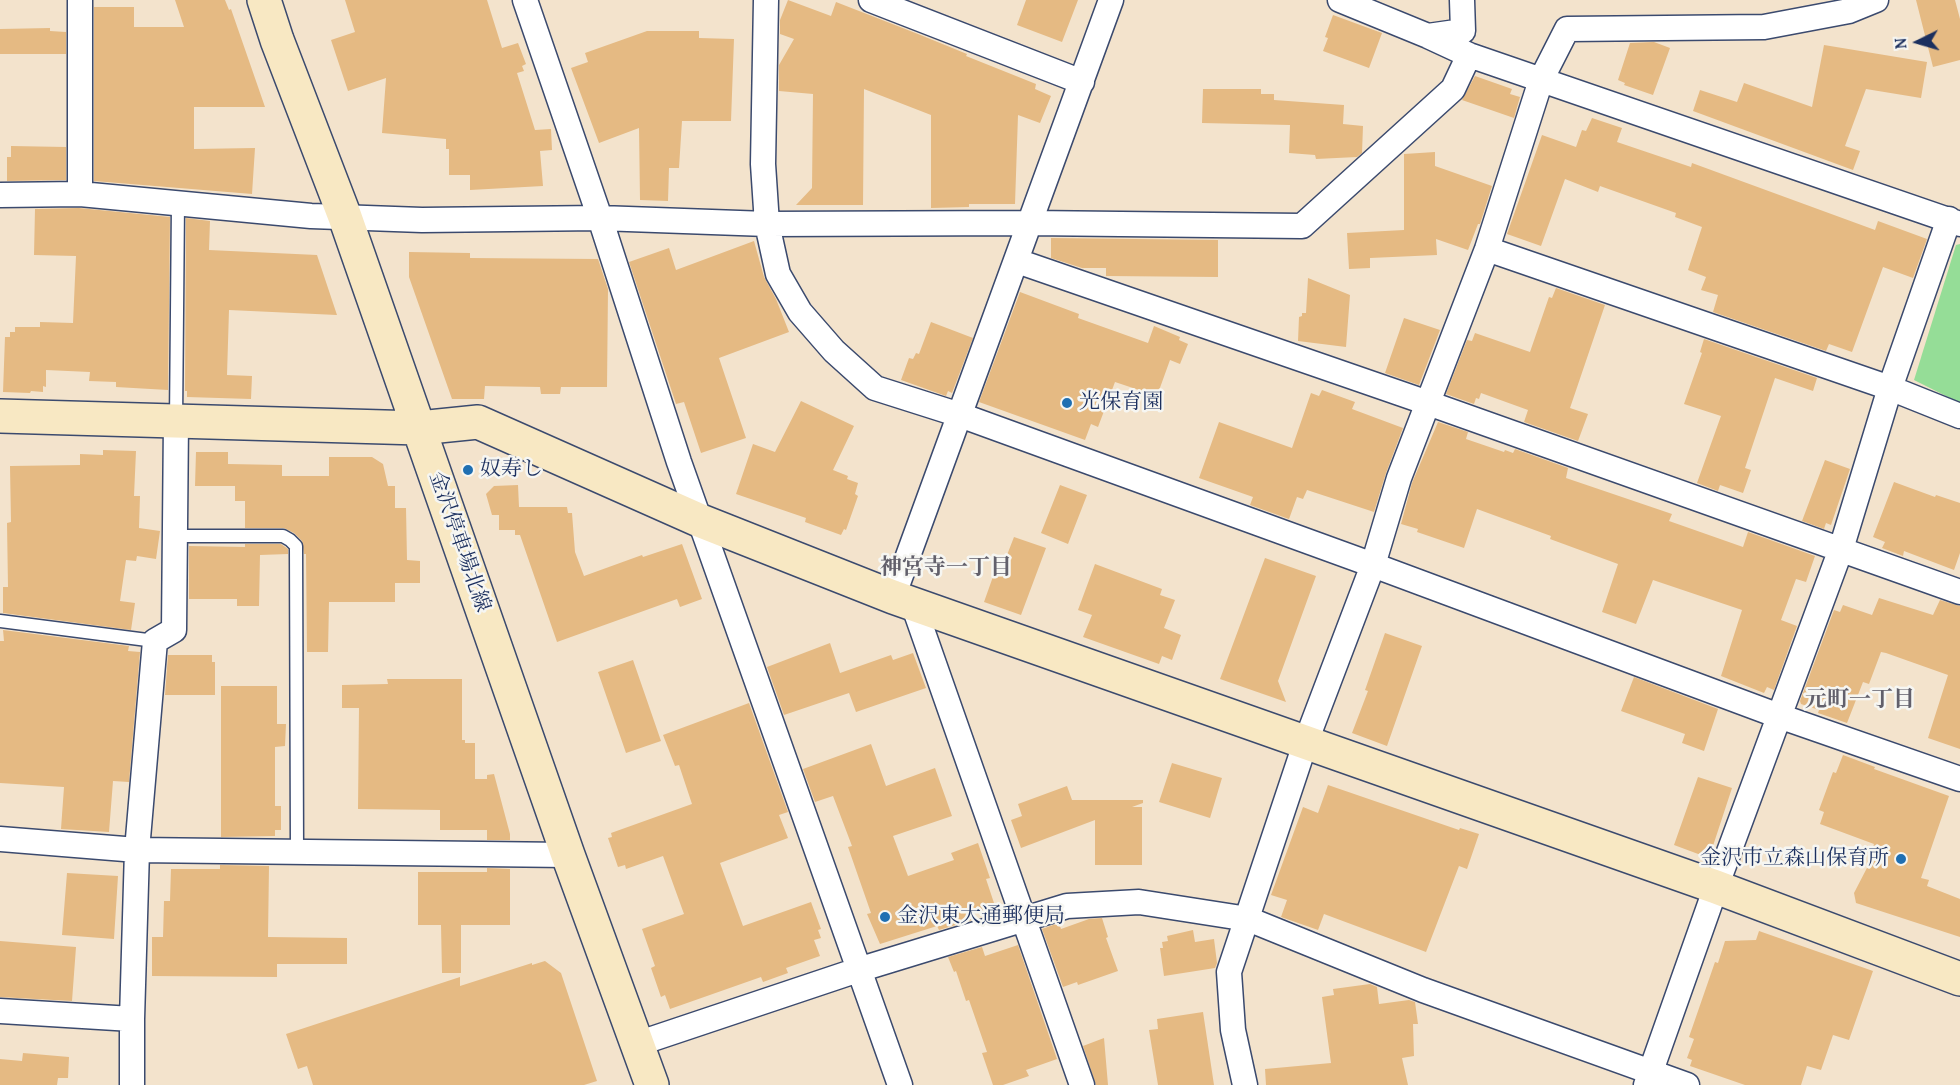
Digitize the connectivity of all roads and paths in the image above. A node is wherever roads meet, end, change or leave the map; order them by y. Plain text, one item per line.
1 (80, 0) edge
2 (264, 0) edge
3 (525, 0) edge
4 (766, 0) edge
5 (871, 0) edge
6 (1111, 0) edge
7 (1340, 0) edge
8 (1462, 0) edge
9 (1876, 0) edge
10 (1428, 36) junction
11 (1469, 55) junction
12 (1541, 80) junction
13 (1082, 82) junction
14 (81, 194) junction
15 (0, 195) edge
16 (178, 203) junction
17 (345, 217) junction
18 (600, 218) junction
19 (1954, 222) edge
20 (1030, 223) junction
21 (767, 224) junction
22 (1487, 249) junction
23 (1017, 261) junction
24 (1890, 388) junction
25 (1428, 403) junction
26 (960, 415) junction
27 (0, 416) edge
28 (1960, 416) edge
29 (176, 421) junction
30 (419, 428) junction
31 (701, 522) junction
32 (175, 536) junction
33 (1841, 549) junction
34 (1373, 565) junction
35 (1960, 592) edge
36 (903, 600) junction
37 (0, 621) edge
38 (155, 641) junction
39 (1779, 716) junction
40 (1305, 744) junction
41 (1960, 778) edge
42 (0, 839) edge
43 (136, 850) junction
44 (297, 852) junction
45 (568, 855) junction
46 (1716, 887) junction
47 (1248, 918) junction
48 (1024, 919) junction
49 (858, 970) junction
50 (1960, 979) edge
51 (0, 1011) edge
52 (132, 1019) junction
53 (637, 1044) junction
54 (1648, 1078) edge
55 (132, 1085) edge
56 (652, 1085) edge
57 (900, 1085) edge
58 (1082, 1085) edge
59 (1245, 1085) edge
60 (1687, 1085) edge

1 - 14 street
2 - 17 street, 金沢停車場北線
3 - 18 street
4 - 21 street
5 - 13 street
6 - 13 street
7 - 10 street
8 - 10 street
9 - 12 street
10 - 11 street
11 - 12 street
11 - 20 street
12 - 19 street
12 - 22 street
13 - 20 street
14 - 15 street
14 - 16 street
16 - 17 street
16 - 29 lane
17 - 18 street
17 - 30 street, 金沢停車場北線
18 - 21 street
18 - 31 street
19 - 24 street
20 - 21 street
20 - 23 street
21 - 26 street
22 - 24 street
22 - 25 street
23 - 25 street
23 - 26 street
24 - 28 street
24 - 33 street
25 - 33 street
25 - 34 street
26 - 34 street
26 - 36 street
27 - 29 street
29 - 30 street
29 - 32 street
30 - 31 street
30 - 45 street, 金沢停車場北線
31 - 36 street
31 - 49 street
32 - 38 street
32 - 44 lane
33 - 35 street
33 - 39 street
34 - 39 street
34 - 40 street
36 - 40 street
36 - 48 street
37 - 38 lane
38 - 43 street
39 - 41 street
39 - 46 street
40 - 46 street
40 - 47 street
42 - 43 street
43 - 44 street
43 - 52 street
44 - 45 street
45 - 53 street, 金沢停車場北線
46 - 50 street
46 - 54 street
47 - 48 street
47 - 54 street
47 - 59 street
48 - 49 street
48 - 58 street
49 - 53 street
49 - 57 street
51 - 52 street
52 - 55 street
53 - 56 street, 金沢停車場北線
54 - 60 street

